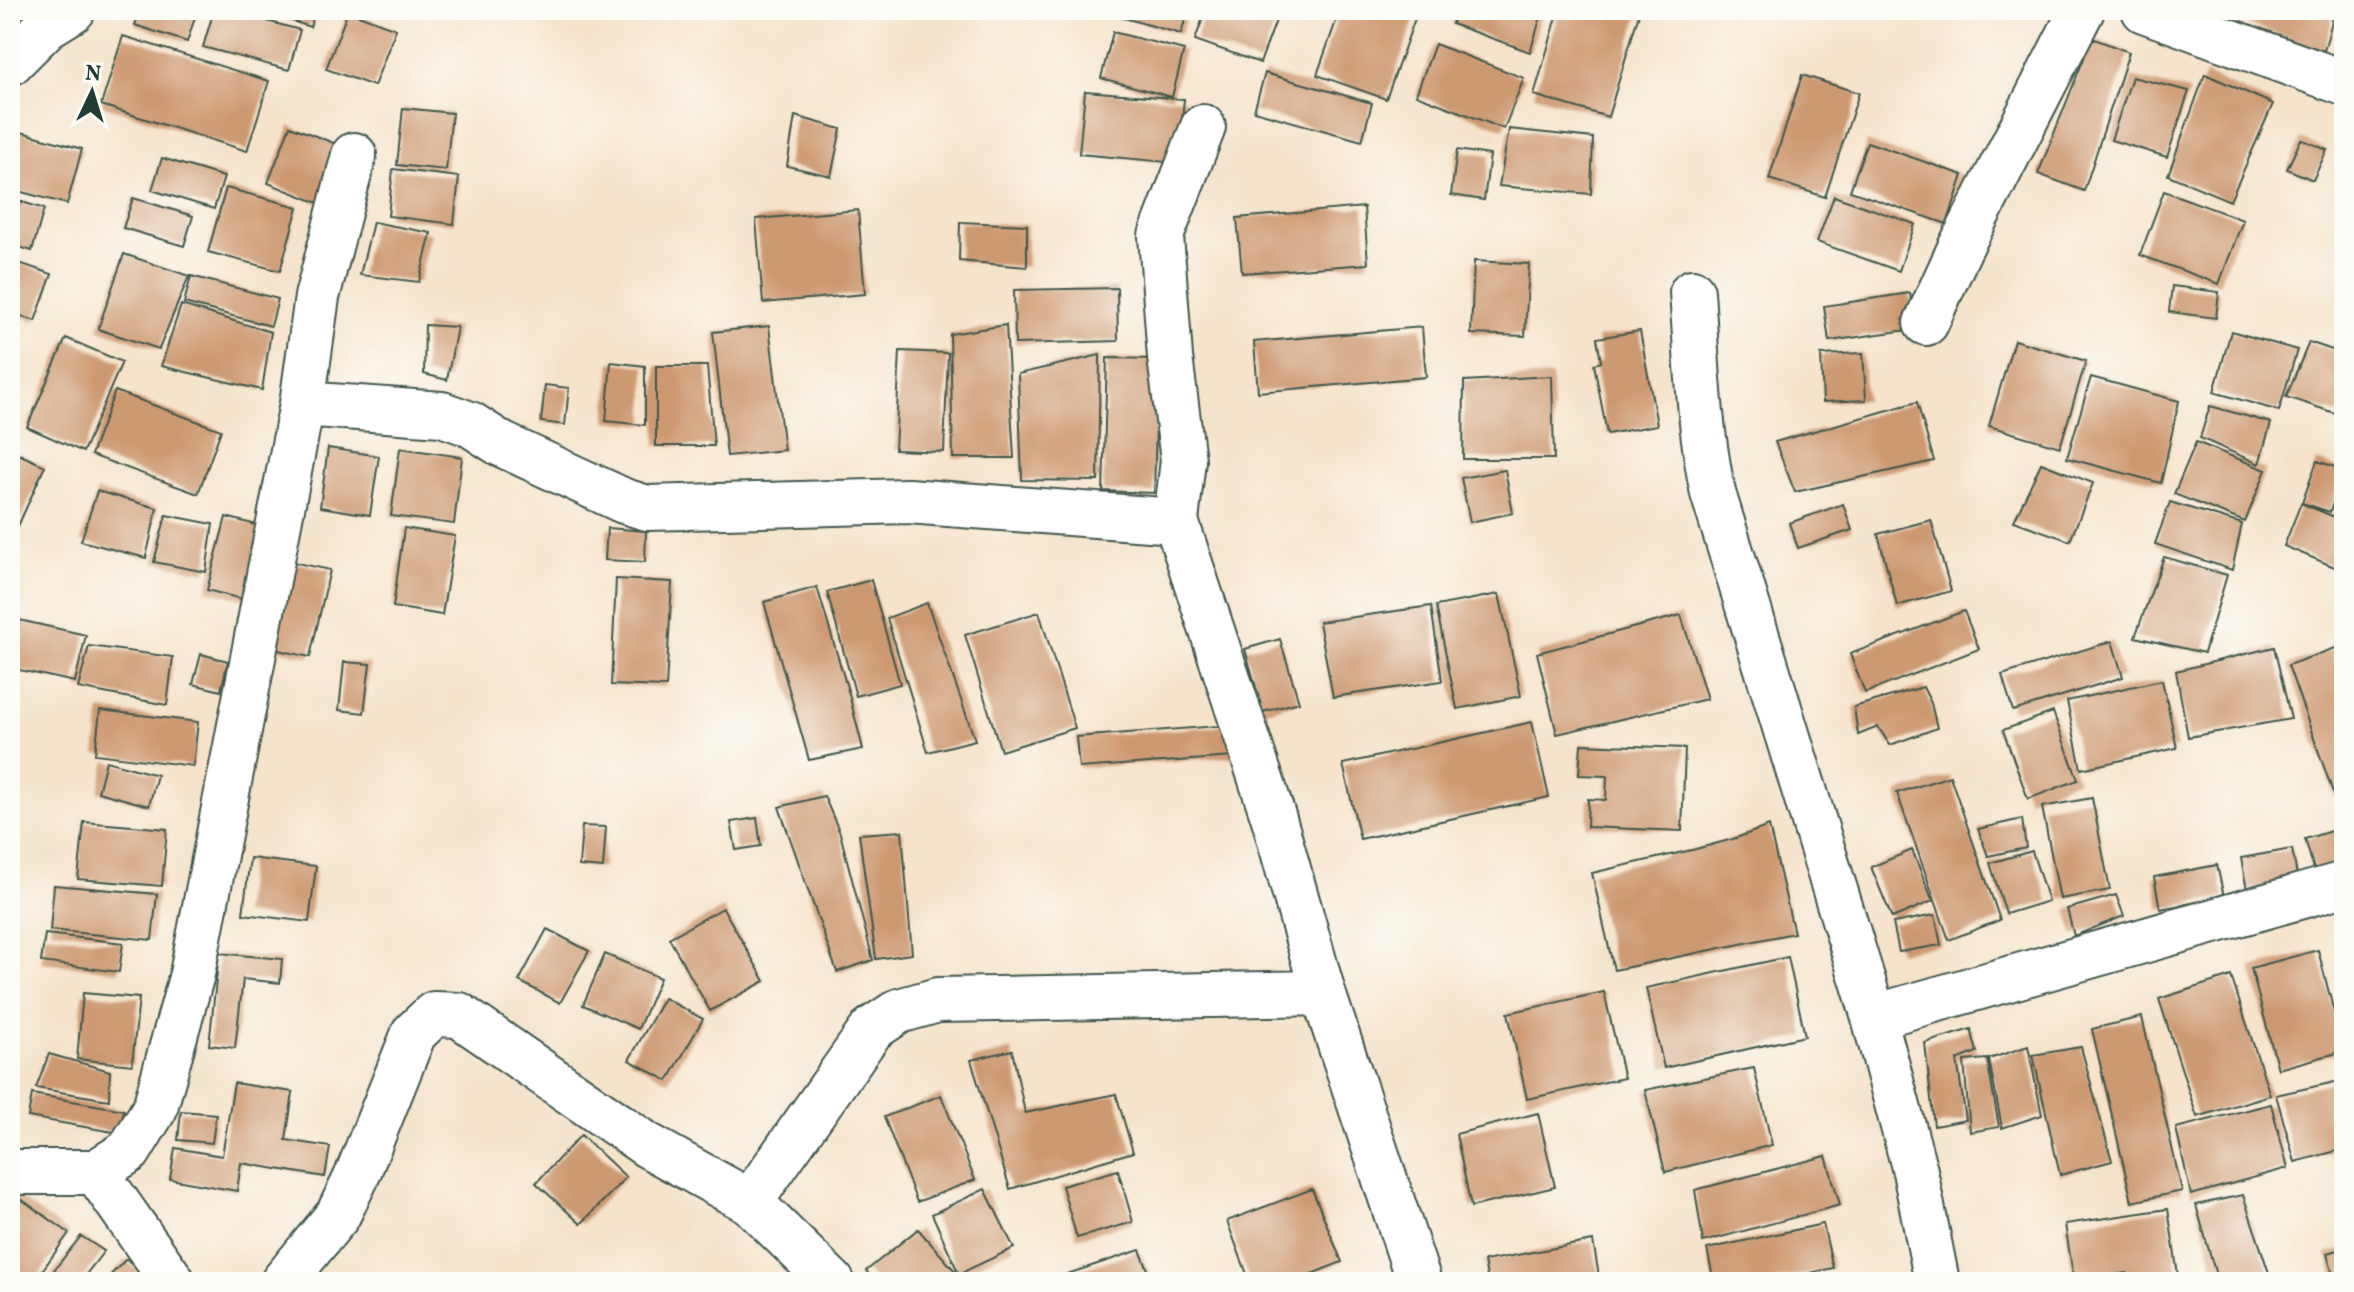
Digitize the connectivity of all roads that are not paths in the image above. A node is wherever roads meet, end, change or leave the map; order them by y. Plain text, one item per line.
1 (2082, 10) edge
2 (2144, 10) edge
3 (49, 15) edge
4 (10, 63) edge
5 (2344, 83) edge
6 (1203, 127) dead end
7 (354, 155) dead end
8 (1692, 292) dead end
9 (1926, 323) dead end
10 (302, 404) junction
11 (1176, 521) junction
12 (2344, 884) edge
13 (1323, 993) junction
14 (1874, 1017) junction
15 (10, 1172) edge
16 (96, 1172) junction
17 (750, 1202) junction
18 (173, 1282) edge
19 (283, 1282) edge
20 (832, 1282) edge
21 (1419, 1282) edge
22 (1937, 1282) edge

1 - 9 street
2 - 5 street
3 - 4 street
6 - 11 street
7 - 10 street
8 - 14 street
10 - 11 street
10 - 16 street
11 - 13 street
12 - 14 street
13 - 17 street
13 - 21 street
14 - 22 street
15 - 16 street
16 - 18 street
17 - 19 street
17 - 20 street

